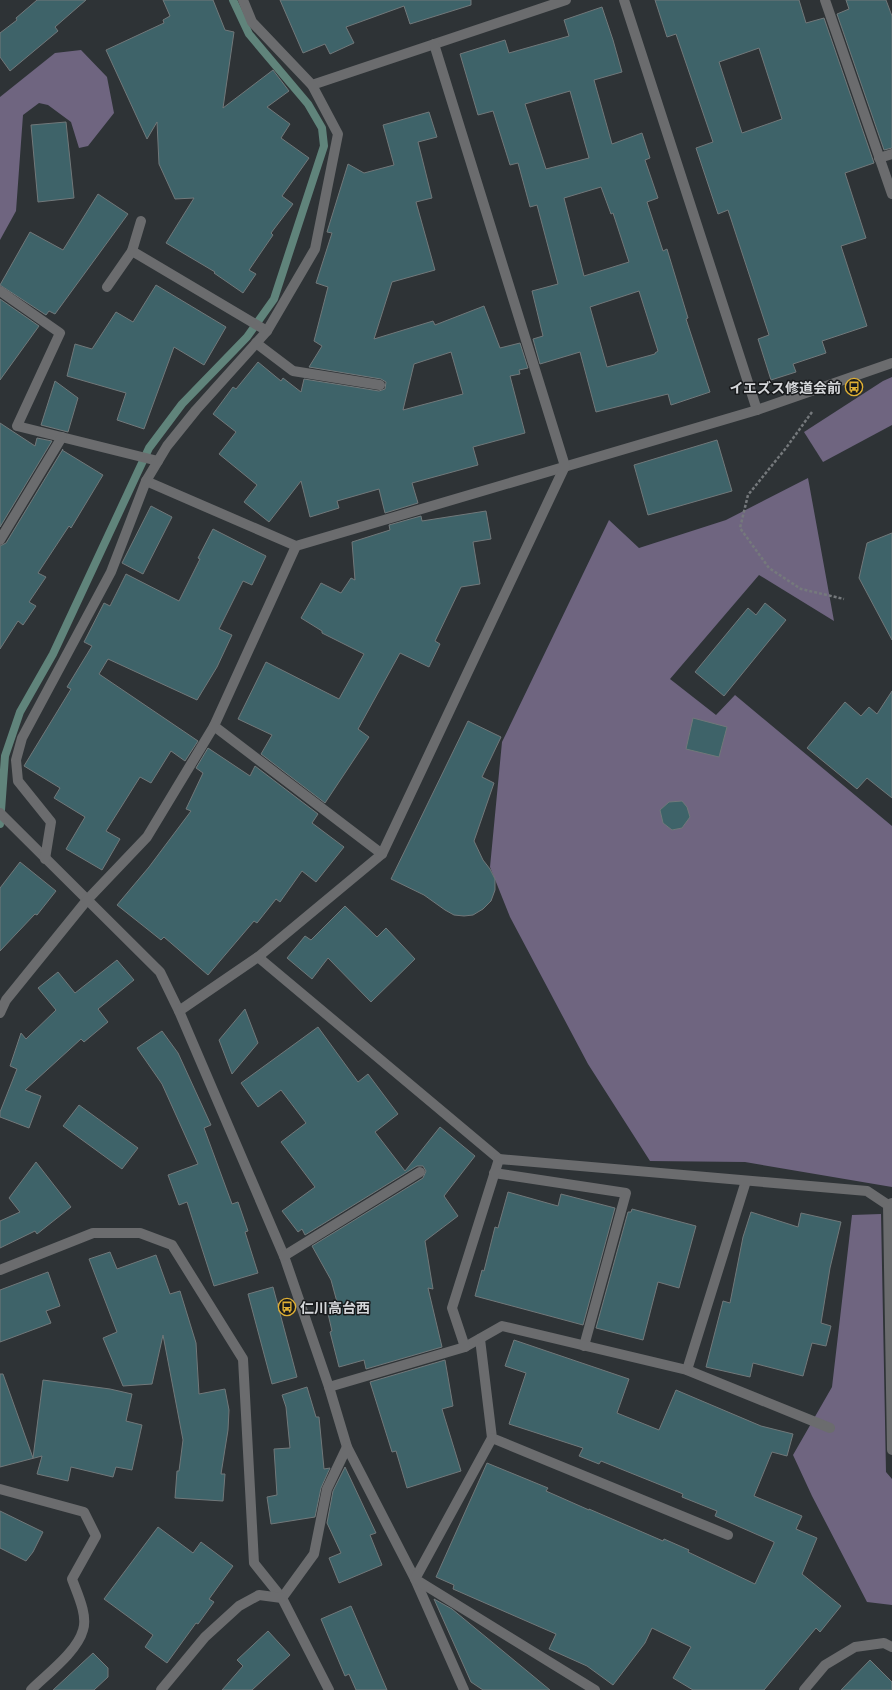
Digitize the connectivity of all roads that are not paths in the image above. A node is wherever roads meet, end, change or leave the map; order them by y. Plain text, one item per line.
1 (243, 0) edge
2 (566, 0) edge
3 (624, 0) edge
4 (825, 0) edge
5 (434, 44) junction
6 (312, 85) junction
7 (892, 154) edge
8 (879, 158) junction
9 (892, 194) edge
10 (141, 221) dead end
11 (132, 251) junction
12 (107, 287) dead end
13 (0, 291) edge
14 (266, 331) junction
15 (256, 343) junction
16 (892, 363) edge
17 (380, 385) dead end
18 (756, 410) junction
19 (62, 437) junction
20 (158, 461) junction
21 (565, 466) junction
22 (146, 481) junction
23 (0, 540) edge
24 (296, 546) junction
25 (214, 726) junction
26 (0, 813) edge
27 (382, 854) junction
28 (45, 859) junction
29 (88, 900) junction
30 (258, 956) junction
31 (179, 1011) junction
32 (0, 1013) edge
33 (499, 1159) junction
34 (420, 1172) dead end
35 (494, 1173) junction
36 (746, 1181) junction
37 (890, 1204) edge
38 (284, 1256) junction
39 (0, 1270) edge
40 (480, 1339) junction
41 (584, 1346) junction
42 (465, 1347) junction
43 (687, 1370) junction
44 (329, 1387) junction
45 (830, 1428) dead end
46 (492, 1438) junction
47 (347, 1447) junction
48 (892, 1450) edge
49 (0, 1489) edge
50 (728, 1535) dead end
51 (415, 1579) junction
52 (282, 1598) junction
53 (892, 1647) edge
54 (31, 1690) edge
55 (160, 1690) edge
56 (329, 1690) edge
57 (464, 1690) edge
58 (595, 1690) edge
59 (804, 1690) edge

1 - 6 street
2 - 5 street
3 - 18 street
4 - 8 street
5 - 6 street
5 - 21 street
6 - 14 street
7 - 8 street
8 - 9 street
10 - 11 street
11 - 12 street
11 - 14 street
13 - 19 street
14 - 15 street
15 - 17 street
15 - 20 street
16 - 18 street
18 - 21 street
19 - 20 street
19 - 23 street
20 - 22 street
21 - 24 street
21 - 27 street
22 - 24 street
22 - 28 street
24 - 25 street
25 - 27 street
25 - 29 street
26 - 28 street
27 - 30 street
28 - 29 street
29 - 31 street
29 - 32 street
30 - 31 street
30 - 33 street
31 - 38 street
33 - 35 street
33 - 36 street
34 - 38 street
35 - 41 street
35 - 42 street
36 - 37 street
36 - 43 street
37 - 48 street
38 - 44 street
39 - 52 street
40 - 41 street
40 - 42 street
40 - 46 street
41 - 43 street
42 - 44 street
43 - 45 street
44 - 47 street
46 - 50 street
46 - 51 street
47 - 51 street
47 - 52 street
49 - 54 street
51 - 57 street
51 - 58 street
52 - 55 street
52 - 56 street
53 - 59 street

